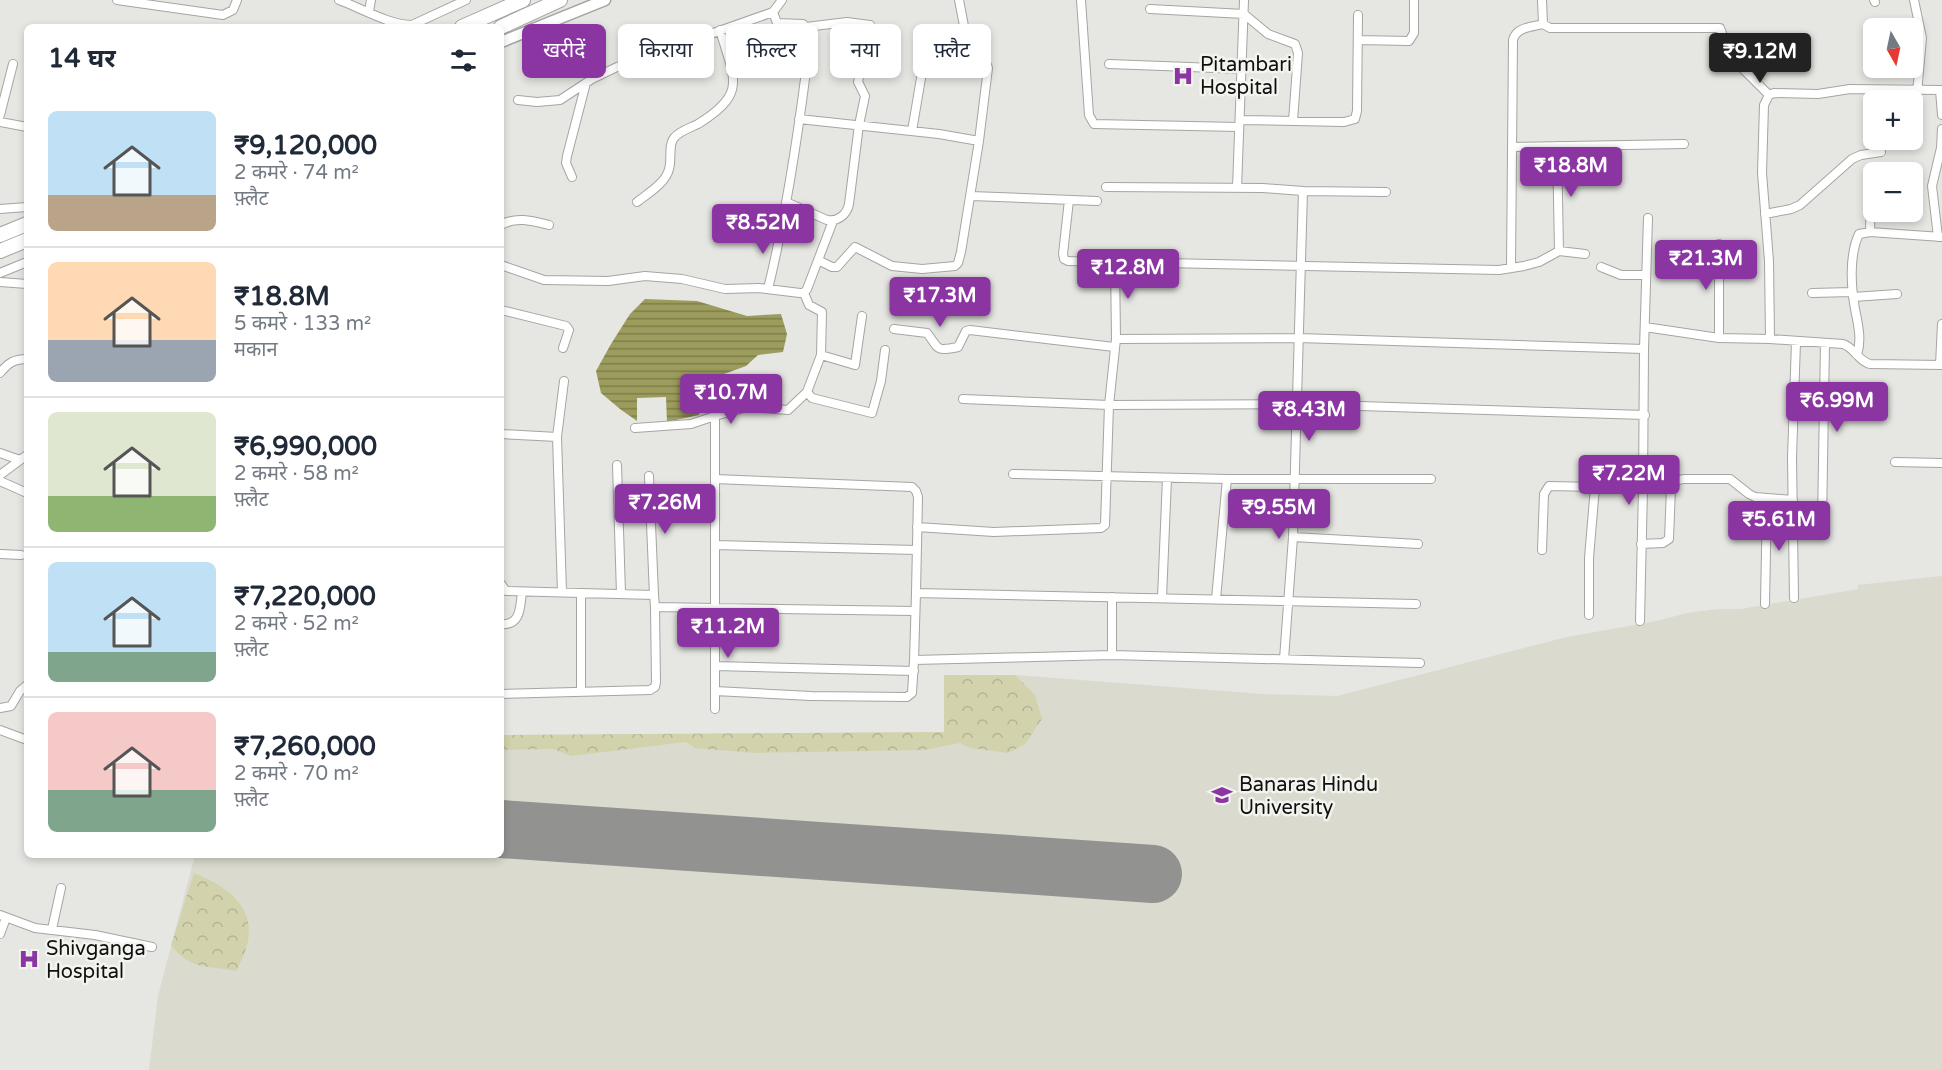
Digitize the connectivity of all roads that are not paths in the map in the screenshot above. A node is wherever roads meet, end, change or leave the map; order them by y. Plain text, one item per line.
1 (117, 0) edge
2 (237, 0) edge
3 (339, 0) edge
4 (371, 0) edge
5 (466, 0) edge
6 (523, 0) edge
7 (560, 0) edge
8 (605, 0) edge
9 (782, 0) edge
10 (959, 0) edge
11 (1081, 0) edge
12 (1244, 0) edge
13 (1414, 0) edge
14 (1542, 0) edge
15 (1914, 0) edge
16 (451, 3) edge
17 (1150, 9) dead end
18 (369, 11) junction
19 (773, 12) junction
20 (1244, 14) junction
21 (1358, 15) dead end
22 (406, 24) edge
23 (414, 24) edge
24 (469, 24) edge
25 (801, 24) edge
26 (1543, 24) junction
27 (504, 26) edge
28 (818, 26) edge
29 (720, 30) junction
30 (1358, 40) junction
31 (504, 41) edge
32 (13, 64) dead end
33 (1108, 64) dead end
34 (1242, 69) junction
35 (805, 78) edge
36 (921, 78) edge
37 (586, 83) junction
38 (1882, 90) edge
39 (1915, 90) edge
40 (1941, 90) edge
41 (1923, 91) edge
42 (1769, 95) junction
43 (518, 100) dead end
44 (0, 115) edge
45 (1942, 115) edge
46 (799, 119) junction
47 (1293, 121) junction
48 (0, 122) edge
49 (1239, 123) junction
50 (859, 125) junction
51 (24, 126) edge
52 (1942, 129) edge
53 (912, 131) junction
54 (979, 141) junction
55 (1684, 144) dead end
56 (1557, 146) junction
57 (1512, 147) junction
58 (1881, 152) dead end
59 (572, 177) dead end
60 (1106, 187) dead end
61 (1237, 188) junction
62 (1303, 191) junction
63 (1386, 192) dead end
64 (971, 196) junction
65 (1069, 200) junction
66 (1097, 201) dead end
67 (637, 202) dead end
68 (786, 202) junction
69 (24, 207) edge
70 (0, 209) edge
71 (1766, 214) junction
72 (1648, 218) dead end
73 (833, 221) junction
74 (1870, 222) edge
75 (504, 223) edge
76 (24, 225) edge
77 (549, 225) dead end
78 (1870, 232) junction
79 (0, 235) edge
80 (1940, 237) edge
81 (24, 241) edge
82 (1719, 244) dead end
83 (0, 251) edge
84 (1559, 251) junction
85 (1585, 254) dead end
86 (818, 260) junction
87 (24, 262) edge
88 (1115, 262) junction
89 (504, 266) edge
90 (1302, 266) junction
91 (1601, 267) dead end
92 (1511, 268) junction
93 (0, 273) edge
94 (1646, 275) junction
95 (0, 282) edge
96 (24, 284) edge
97 (768, 289) junction
98 (804, 293) junction
99 (1812, 293) dead end
100 (1853, 294) junction
101 (1897, 294) dead end
102 (504, 311) edge
103 (862, 316) dead end
104 (1942, 324) edge
105 (1645, 327) junction
106 (894, 329) dead end
107 (1299, 338) junction
108 (1719, 338) junction
109 (1770, 339) junction
110 (1796, 342) junction
111 (1115, 343) junction
112 (1825, 344) junction
113 (562, 348) dead end
114 (1644, 349) junction
115 (885, 350) dead end
116 (821, 355) junction
117 (1857, 355) junction
118 (24, 358) edge
119 (1941, 365) edge
120 (0, 373) edge
121 (564, 381) dead end
122 (807, 392) junction
123 (963, 399) dead end
124 (1297, 404) junction
125 (1109, 405) junction
126 (1645, 414) junction
127 (715, 416) junction
128 (635, 428) dead end
129 (504, 434) edge
130 (557, 437) junction
131 (0, 453) edge
132 (23, 458) edge
133 (1895, 462) dead end
134 (1942, 463) edge
135 (617, 465) dead end
136 (1013, 474) dead end
137 (0, 475) edge
138 (650, 476) dead end
139 (1108, 476) junction
140 (1167, 478) junction
141 (1295, 478) junction
142 (715, 479) junction
143 (1227, 479) junction
144 (1431, 479) dead end
145 (0, 481) edge
146 (1595, 487) junction
147 (1643, 488) junction
148 (24, 493) edge
149 (1767, 499) junction
150 (1793, 500) junction
151 (1822, 522) dead end
152 (917, 527) junction
153 (1293, 537) junction
154 (1418, 544) dead end
155 (1641, 544) junction
156 (715, 545) junction
157 (917, 550) junction
158 (1542, 550) dead end
159 (0, 554) edge
160 (21, 555) dead end
161 (504, 588) edge
162 (522, 592) junction
163 (562, 592) junction
164 (581, 593) junction
165 (916, 593) junction
166 (621, 594) junction
167 (654, 595) junction
168 (1112, 597) junction
169 (1794, 597) dead end
170 (1162, 598) junction
171 (1216, 599) junction
172 (1288, 602) junction
173 (1416, 604) dead end
174 (1765, 604) dead end
175 (655, 606) junction
176 (716, 608) junction
177 (914, 611) junction
178 (1589, 615) dead end
179 (1640, 621) dead end
180 (504, 624) edge
181 (1112, 655) junction
182 (1284, 659) junction
183 (914, 660) junction
184 (1420, 663) dead end
185 (715, 666) junction
186 (914, 671) junction
187 (24, 688) edge
188 (715, 691) junction
189 (581, 692) junction
190 (504, 694) edge
191 (0, 708) edge
192 (715, 709) dead end
193 (0, 730) edge
194 (24, 739) edge
195 (61, 888) dead end
196 (3, 916) edge
197 (52, 929) junction
198 (0, 934) edge
199 (152, 947) dead end

1 - 2 street
3 - 18 street
4 - 18 street
5 - 16 street
6 - 24 highway
7 - 27 highway
8 - 31 street
9 - 19 street
10 - 54 street
11 - 49 street
12 - 20 street
13 - 30 street
14 - 26 street
15 - 39 street
16 - 23 street
17 - 20 street
18 - 22 street
19 - 25 street
19 - 29 street
20 - 34 street
20 - 47 street
21 - 30 street
26 - 42 street
26 - 57 street
28 - 50 street
29 - 37 street
29 - 67 street
30 - 47 street
32 - 44 street
33 - 34 street
34 - 49 street
35 - 46 street
36 - 53 street
37 - 43 street
37 - 59 street
38 - 42 street
40 - 41 street
40 - 45 street
42 - 71 street
46 - 50 street
46 - 68 street
47 - 49 street
48 - 51 street
49 - 61 street
50 - 53 street
50 - 73 street
52 - 80 street
53 - 54 street
54 - 64 street
55 - 56 street
56 - 57 street
56 - 84 street
57 - 92 street
58 - 71 street
60 - 61 street
61 - 62 street
62 - 63 street
62 - 90 street
64 - 65 street
64 - 86 street
65 - 66 street
65 - 88 street
68 - 73 street
68 - 97 street
69 - 70 street
71 - 109 street
72 - 94 street
73 - 86 street
74 - 78 street
75 - 77 street
76 - 79 highway
78 - 80 street
78 - 100 street
81 - 83 highway
82 - 108 street
84 - 85 street
84 - 92 street
86 - 98 street
87 - 93 street
88 - 90 street
88 - 111 street
89 - 97 street
90 - 92 street
90 - 107 street
91 - 94 street
94 - 105 street
95 - 96 street
97 - 98 street
98 - 116 street
99 - 100 street
100 - 101 street
100 - 117 street
102 - 113 street
103 - 116 street
104 - 119 street
105 - 108 street
105 - 114 street
106 - 111 street
107 - 111 street
107 - 114 street
107 - 124 street
108 - 109 street
109 - 110 street
110 - 112 street
110 - 150 street
111 - 125 street
112 - 117 street
112 - 151 street
114 - 126 street
115 - 122 street
116 - 122 street
117 - 119 street
118 - 120 street
121 - 130 street
122 - 127 street
123 - 125 street
124 - 125 street
124 - 126 street
124 - 141 street
125 - 139 street
126 - 147 street
127 - 128 street
127 - 142 street
129 - 130 street
130 - 163 street
131 - 132 street
132 - 137 street
133 - 134 street
135 - 166 street
136 - 139 street
138 - 167 street
139 - 140 street
139 - 152 street
140 - 143 street
140 - 170 street
141 - 143 street
141 - 144 street
141 - 153 street
142 - 152 street
142 - 156 street
143 - 171 street
145 - 148 street
146 - 147 street
146 - 158 street
146 - 178 street
147 - 155 street
149 - 150 street
149 - 155 street
149 - 174 street
150 - 169 street
152 - 157 street
153 - 154 street
153 - 172 street
155 - 179 street
156 - 157 street
156 - 176 street
157 - 165 street
159 - 160 street
161 - 162 street
162 - 163 street
162 - 180 street
163 - 164 street
164 - 166 street
164 - 189 street
165 - 168 street
165 - 177 street
166 - 167 street
167 - 175 street
168 - 170 street
168 - 181 street
170 - 171 street
171 - 172 street
172 - 173 street
172 - 182 street
175 - 176 street
175 - 189 street
176 - 177 street
176 - 185 street
177 - 183 street
181 - 182 street
181 - 183 street
182 - 184 street
183 - 186 street
185 - 186 street
185 - 188 street
186 - 188 street
187 - 191 street
188 - 192 street
189 - 190 street
193 - 194 street
195 - 197 street
196 - 197 street
196 - 198 street
197 - 199 street

